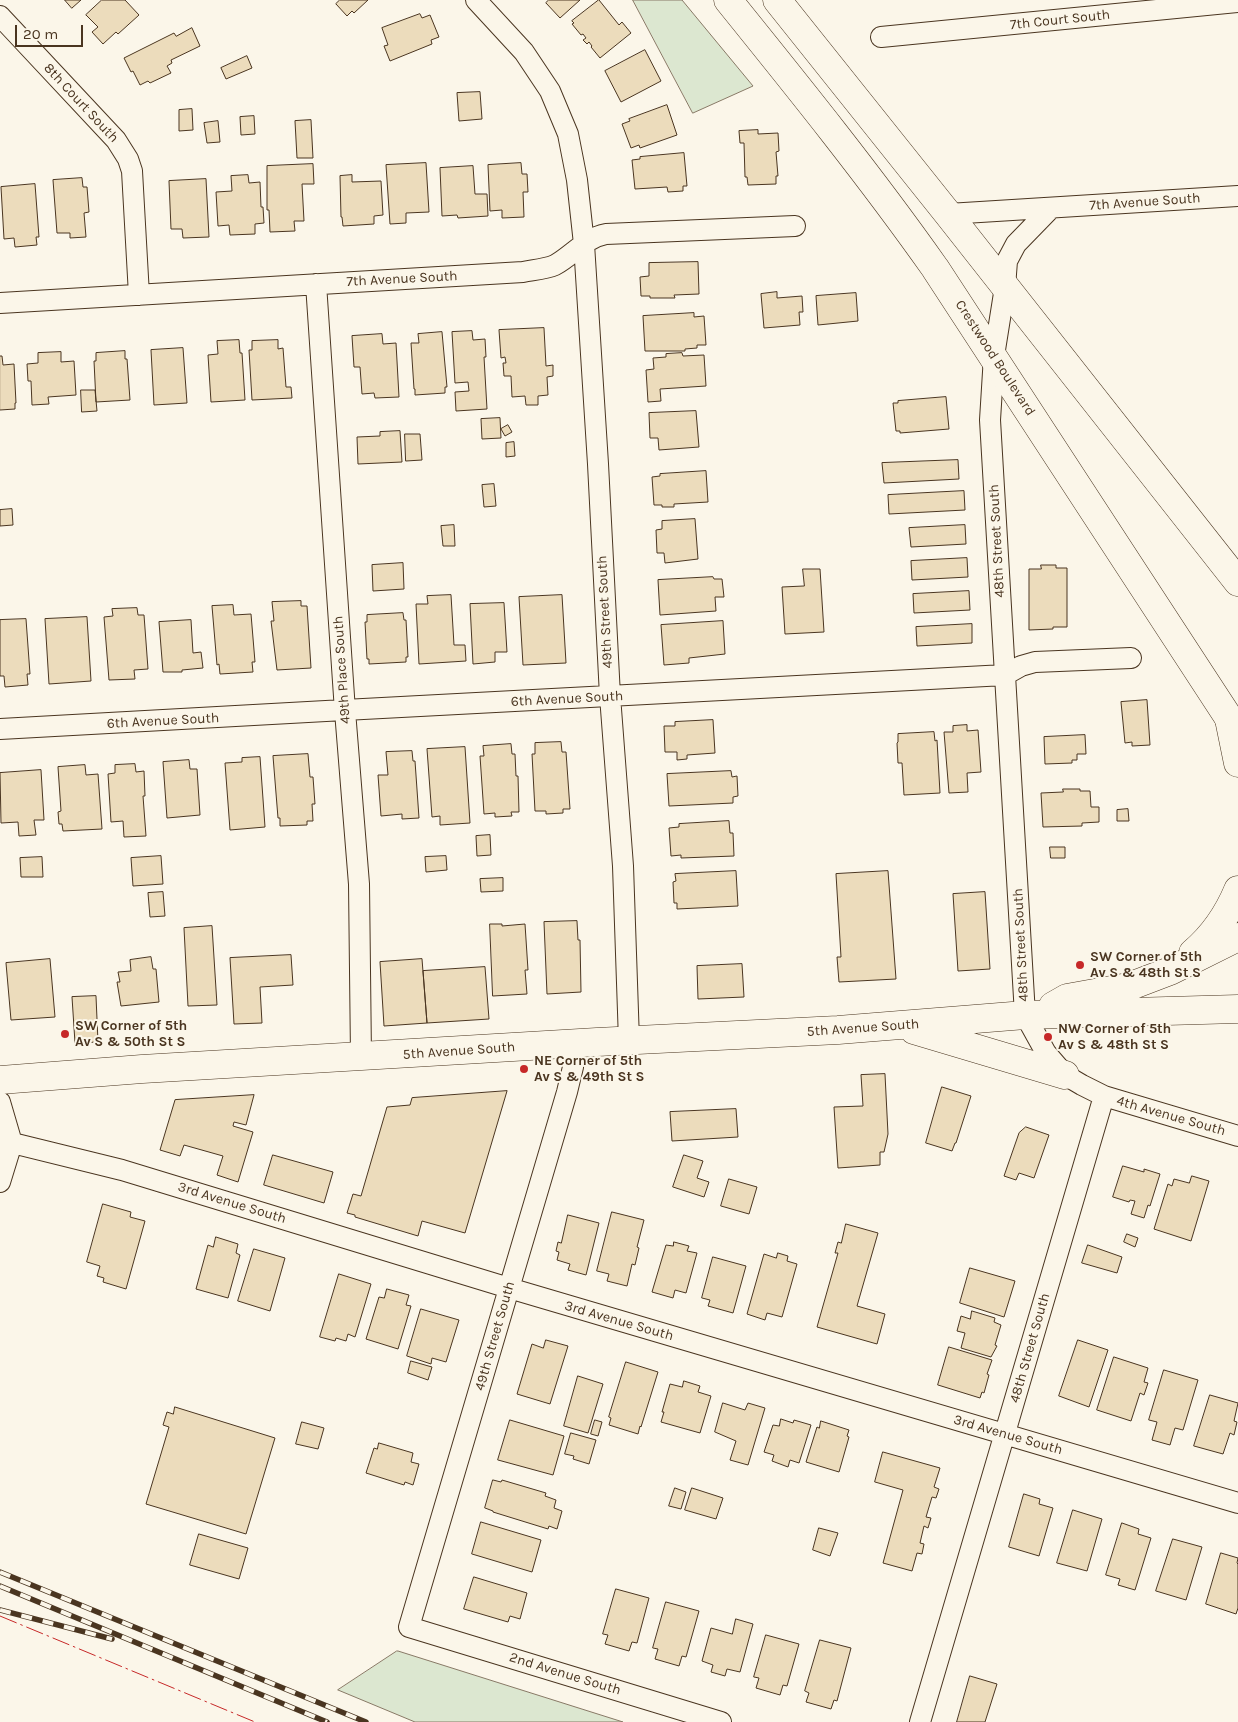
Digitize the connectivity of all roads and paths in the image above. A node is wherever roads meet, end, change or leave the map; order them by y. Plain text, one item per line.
1 (476, 0) edge
2 (728, 0) edge
3 (777, 0) edge
4 (1238, 2) edge
5 (0, 16) edge
6 (881, 37) dead end
7 (1238, 196) edge
8 (1052, 208) junction
9 (948, 214) junction
10 (795, 226) dead end
11 (584, 244) junction
12 (316, 284) junction
13 (1005, 287) junction
14 (140, 295) junction
15 (0, 303) edge
16 (994, 356) junction
17 (1238, 582) edge
18 (1131, 658) dead end
19 (1005, 675) junction
20 (610, 696) junction
21 (345, 711) junction
22 (1233, 726) edge
23 (0, 729) edge
24 (1238, 763) edge
25 (1238, 890) edge
26 (1238, 937) edge
27 (1170, 971) junction
28 (1238, 1009) edge
29 (1031, 1015) junction
30 (898, 1026) junction
31 (629, 1041) junction
32 (574, 1044) junction
33 (361, 1057) junction
34 (1064, 1075) junction
35 (0, 1080) edge
36 (1104, 1096) junction
37 (0, 1102) edge
38 (1238, 1136) edge
39 (6, 1142) edge
40 (0, 1182) edge
41 (509, 1288) junction
42 (1004, 1434) junction
43 (1238, 1503) edge
44 (408, 1627) joint
45 (721, 1722) edge
46 (920, 1722) edge

1 - 11 street, 49th Street South
2 - 16 street, Crestwood Boulevard
3 - 9 street
4 - 6 street, 7th Court South
5 - 14 street, 8th Court South
7 - 8 street, 7th Avenue South
8 - 9 street, 7th Avenue South
8 - 13 street
9 - 13 street
10 - 11 street, 7th Avenue South
11 - 12 street, 7th Avenue South
11 - 20 street, 49th Street South
12 - 14 street, 7th Avenue South
12 - 21 street, 49th Place South
13 - 16 street, 48th Street South
13 - 17 street
14 - 15 street, 7th Avenue South
16 - 19 street, 48th Street South
16 - 22 street, Crestwood Boulevard
18 - 19 street, 6th Avenue South
19 - 20 street, 6th Avenue South
19 - 29 street, 48th Street South
20 - 21 street, 6th Avenue South
20 - 31 street, 49th Street South
21 - 23 street, 6th Avenue South
21 - 33 street, 49th Place South
22 - 24 street
25 - 27 street
26 - 27 street, 5th Avenue South
27 - 29 street, 5th Avenue South
28 - 29 street, 5th Avenue South
29 - 30 street, 5th Avenue South
29 - 34 street, 48th Street South
30 - 31 street, 5th Avenue South
30 - 34 street
31 - 32 street, 5th Avenue South
32 - 33 street, 5th Avenue South
32 - 41 street, 49th Street South
33 - 35 street, 5th Avenue South
34 - 36 street, 48th Street South
36 - 38 street, 4th Avenue South
36 - 42 street, 48th Street South
37 - 39 street
39 - 40 street
39 - 41 street, 3rd Avenue South
41 - 42 street, 3rd Avenue South
41 - 44 street, 49th Street South
42 - 43 street, 3rd Avenue South
42 - 46 street, 48th Street South
44 - 45 street, 2nd Avenue South

